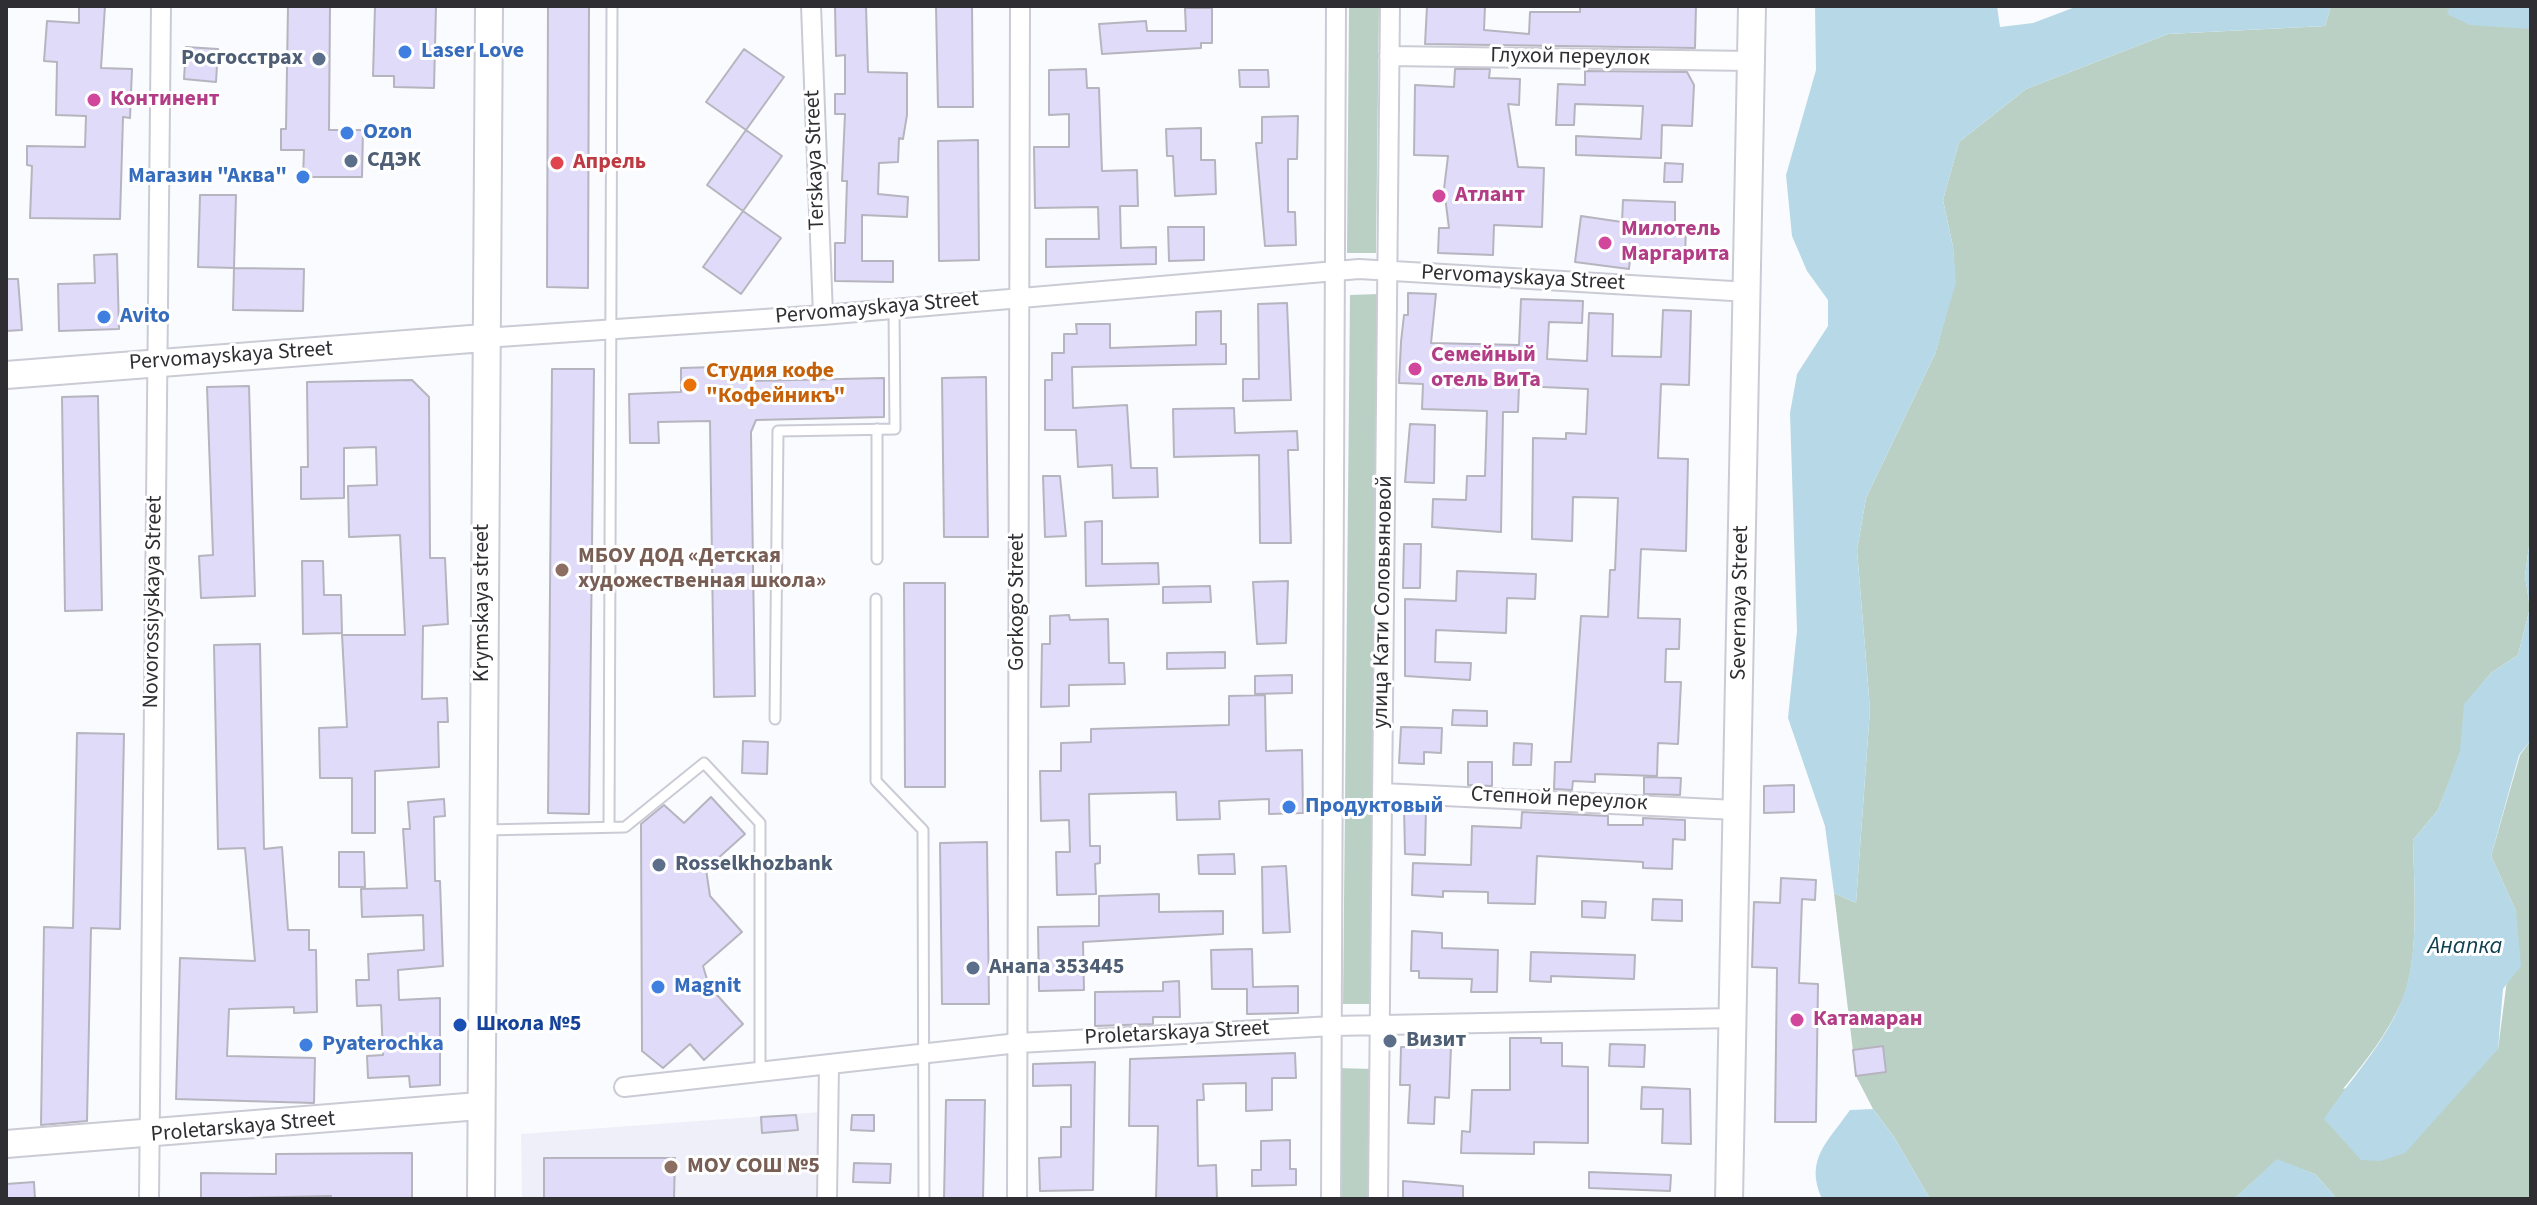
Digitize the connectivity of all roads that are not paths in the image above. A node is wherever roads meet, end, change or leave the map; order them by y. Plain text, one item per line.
1 (161, 6) edge
2 (489, 6) edge
3 (612, 6) edge
4 (811, 6) edge
5 (1020, 6) edge
6 (1336, 6) edge
7 (1390, 6) edge
8 (1752, 6) edge
9 (1389, 56) junction
10 (1752, 61) junction
11 (1335, 270) junction
12 (1388, 271) junction
13 (1749, 292) junction
14 (1017, 296) junction
15 (894, 308) junction
16 (823, 315) junction
17 (610, 330) junction
18 (484, 338) junction
19 (156, 363) junction
20 (6, 375) edge
21 (877, 429) junction
22 (877, 559) dead end
23 (876, 599) dead end
24 (775, 719) dead end
25 (1382, 793) junction
26 (1736, 810) junction
27 (609, 827) junction
28 (482, 830) junction
29 (1734, 1018) junction
30 (1333, 1026) junction
31 (1379, 1026) junction
32 (1018, 1043) junction
33 (925, 1054) junction
34 (829, 1066) junction
35 (760, 1073) junction
36 (624, 1087) dead end
37 (479, 1106) junction
38 (148, 1136) junction
39 (6, 1144) edge
40 (149, 1199) edge
41 (481, 1199) edge
42 (827, 1199) edge
43 (924, 1199) edge
44 (1017, 1199) edge
45 (1331, 1199) edge
46 (1378, 1199) edge
47 (1729, 1199) edge

1 - 19 street, Novorossiyskaya Street
2 - 18 street, Krymskaya street
3 - 17 lane
4 - 16 street, Terskaya Street
5 - 14 street, Gorkogo Street
6 - 11 street
7 - 9 street, улица Кати Соловьяновой
8 - 10 street, Severnaya Street
9 - 10 street, Глухой переулок
9 - 12 street, улица Кати Соловьяновой
10 - 13 street, Severnaya Street
11 - 12 street, Pervomayskaya Street
11 - 14 street, Pervomayskaya Street
11 - 30 street
12 - 13 street, Pervomayskaya Street
12 - 25 street, улица Кати Соловьяновой
13 - 26 street, Severnaya Street
14 - 15 street, Pervomayskaya Street
14 - 32 street, Gorkogo Street
15 - 16 street, Pervomayskaya Street
15 - 21 lane
16 - 17 street, Pervomayskaya Street
17 - 18 street, Pervomayskaya Street
17 - 27 lane
18 - 19 street, Pervomayskaya Street
18 - 28 street, Krymskaya street
19 - 20 street, Pervomayskaya Street
19 - 38 street, Novorossiyskaya Street
21 - 22 lane
21 - 24 lane
23 - 33 lane
25 - 26 street, Степной переулок
25 - 31 street, улица Кати Соловьяновой
26 - 29 street, Severnaya Street
27 - 28 lane
27 - 35 lane
28 - 37 street, Krymskaya street
29 - 31 street, Proletarskaya Street
29 - 47 street, Severnaya Street
30 - 31 street, Proletarskaya Street
30 - 32 street, Proletarskaya Street
30 - 45 street
31 - 46 street, улица Кати Соловьяновой
32 - 33 street, Proletarskaya Street
32 - 44 street, Gorkogo Street
33 - 34 street, Proletarskaya Street
33 - 43 lane
34 - 35 street, Proletarskaya Street
34 - 42 street
35 - 36 street, Proletarskaya Street
37 - 38 street, Proletarskaya Street
37 - 41 street, Krymskaya street
38 - 39 street, Proletarskaya Street
38 - 40 street, Novorossiyskaya Street

